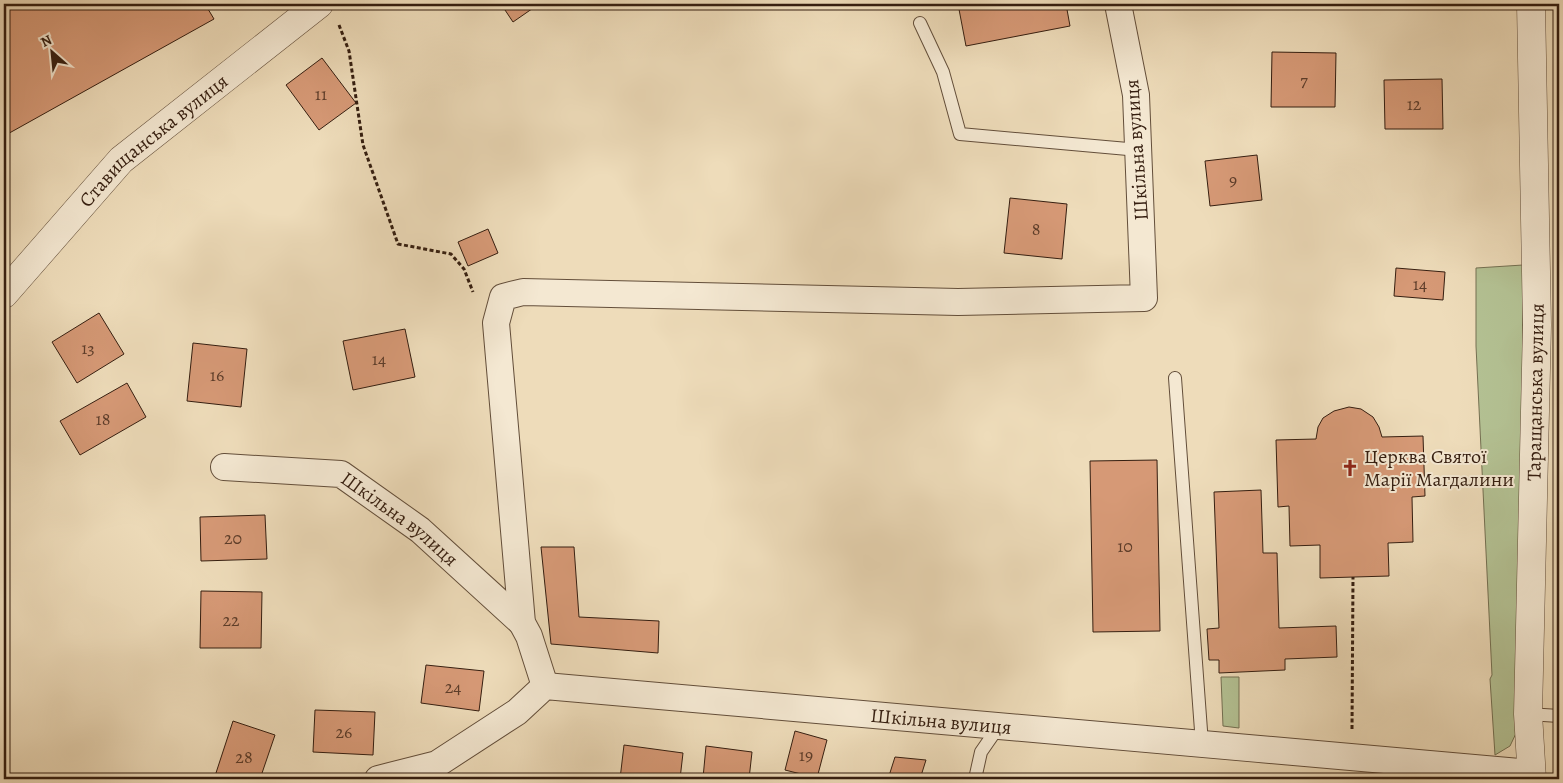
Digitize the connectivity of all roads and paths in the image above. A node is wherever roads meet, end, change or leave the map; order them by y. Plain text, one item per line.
1 (1118, 4) edge
2 (1531, 4) edge
3 (328, 12) edge
4 (920, 23) dead end
5 (1138, 150) junction
6 (474, 293) dead end
7 (4, 294) edge
8 (1175, 378) dead end
9 (224, 467) dead end
10 (1353, 578) dead end
11 (522, 623) junction
12 (545, 686) junction
13 (1528, 714) junction
14 (1559, 716) edge
15 (999, 726) junction
16 (1202, 744) junction
17 (1352, 757) junction
18 (1532, 776) edge
19 (378, 779) edge
20 (975, 779) edge

1 - 5 street, Шкільна вулиця
2 - 13 street, Таращанська вулиця
3 - 6 path
3 - 7 street, Ставищанська вулиця
4 - 5 lane
5 - 11 street, Шкільна вулиця
8 - 16 lane
9 - 11 street, Шкільна вулиця
10 - 17 path
11 - 12 street
12 - 15 street, Шкільна вулиця
12 - 19 street
13 - 14 lane
13 - 18 street, Таращанська вулиця
15 - 16 street, Шкільна вулиця
15 - 20 lane
16 - 17 street, Шкільна вулиця
17 - 18 street, Шкільна вулиця

